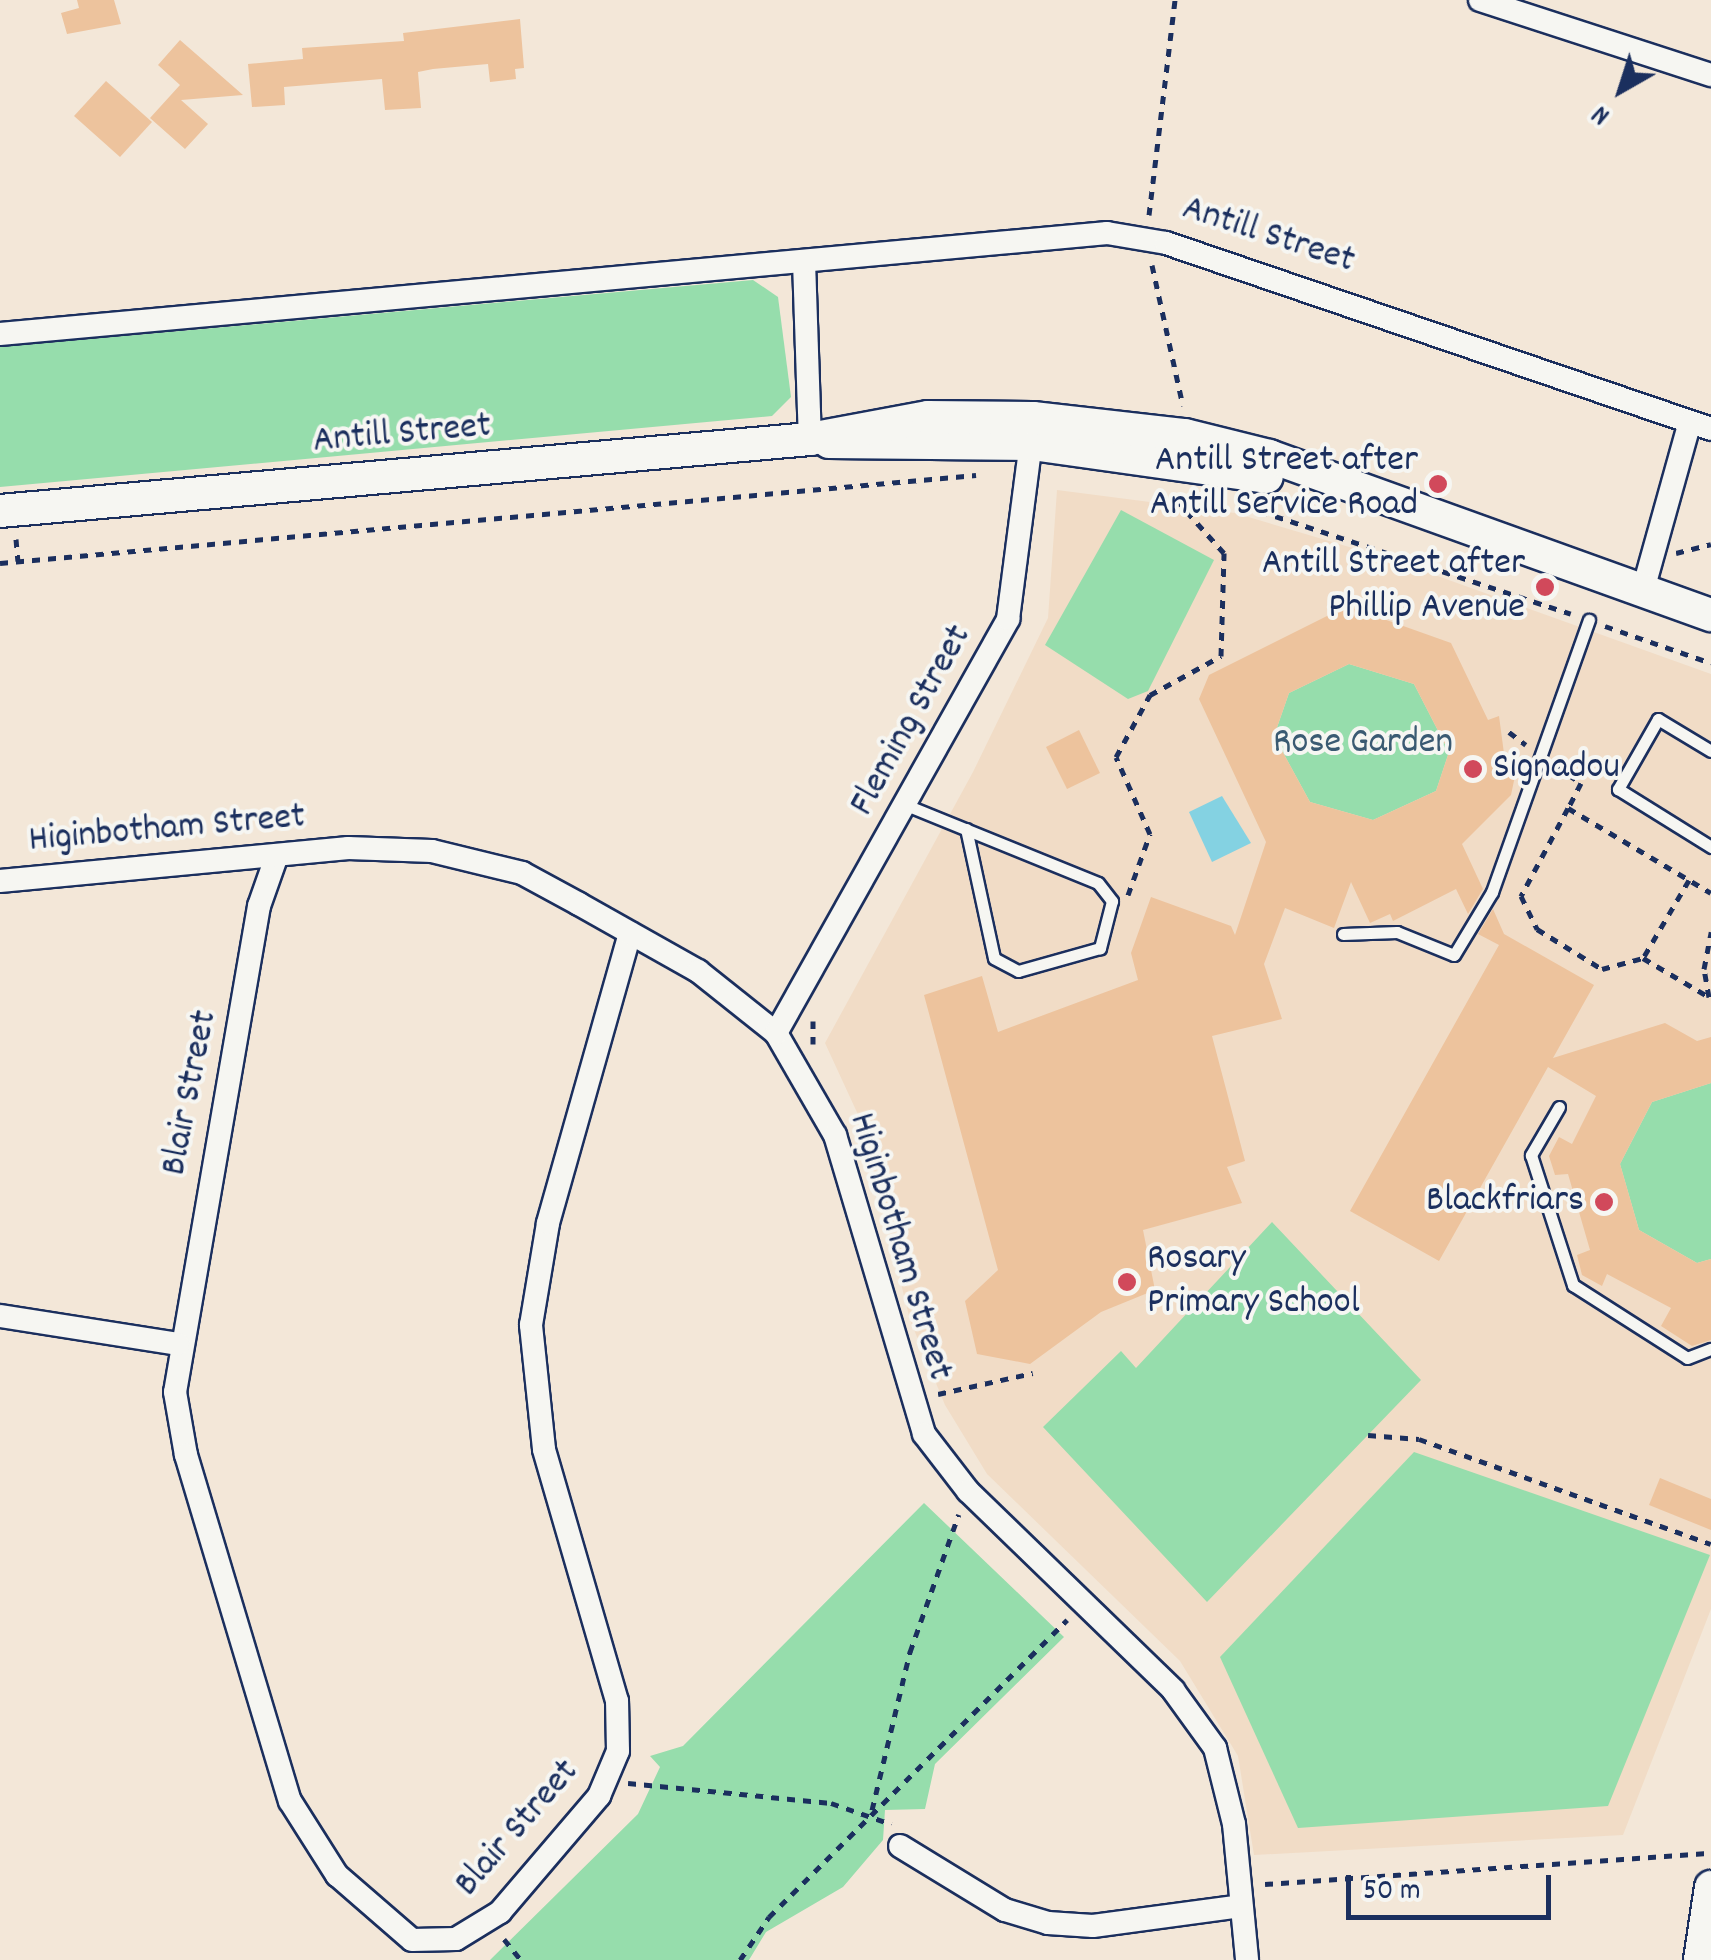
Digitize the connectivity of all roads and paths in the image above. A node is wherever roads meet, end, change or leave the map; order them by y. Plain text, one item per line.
1 (1175, 0) edge
2 (1480, 0) edge
3 (1711, 75) edge
4 (1146, 239) junction
5 (804, 260) junction
6 (0, 334) edge
7 (1184, 414) dead end
8 (1700, 426) edge
9 (1032, 431) junction
10 (810, 439) junction
11 (1180, 460) junction
12 (981, 475) dead end
13 (1336, 487) junction
14 (0, 511) edge
15 (1334, 530) dead end
16 (1711, 544) edge
17 (1655, 547) junction
18 (0, 563) edge
19 (1642, 590) junction
20 (1711, 616) edge
21 (1590, 620) junction
22 (1711, 663) edge
23 (1509, 732) dead end
24 (1711, 751) edge
25 (1541, 756) junction
26 (906, 804) junction
27 (1568, 808) junction
28 (966, 829) junction
29 (1711, 848) edge
30 (277, 855) junction
31 (1689, 880) junction
32 (0, 881) edge
33 (1711, 894) edge
34 (1111, 928) junction
35 (1711, 932) edge
36 (630, 933) junction
37 (1342, 934) dead end
38 (1643, 958) junction
39 (1710, 998) edge
40 (816, 1010) dead end
41 (776, 1033) junction
42 (815, 1055) dead end
43 (1558, 1107) dead end
44 (0, 1316) edge
45 (178, 1344) junction
46 (1711, 1349) edge
47 (1033, 1373) dead end
48 (929, 1396) dead end
49 (1368, 1435) dead end
50 (968, 1491) junction
51 (1711, 1544) edge
52 (1082, 1605) junction
53 (611, 1778) junction
54 (872, 1813) junction
55 (900, 1846) dead end
56 (1711, 1852) edge
57 (1254, 1885) dead end
58 (1711, 1887) edge
59 (1241, 1906) junction
60 (740, 1960) edge
61 (1247, 1960) edge
62 (1700, 1960) edge

1 - 4 path
2 - 3 street
4 - 5 street, Antill Street
4 - 7 path
4 - 8 street, Antill Street
5 - 6 street, Antill Street
5 - 10 street
8 - 17 street, Antill Street
9 - 10 main road, Antill Street
9 - 11 main road, Antill Street
9 - 13 main road, Antill Street
9 - 26 street, Fleming Street
10 - 14 main road, Antill Street
11 - 13 main road, Antill Street
11 - 34 path
12 - 18 path
13 - 19 main road, Antill Street
15 - 21 path
16 - 17 path
17 - 19 street, Antill Street
19 - 20 main road, Antill Street
21 - 22 path
21 - 25 lane
23 - 25 path
24 - 29 lane
25 - 27 path
25 - 37 lane
26 - 28 lane
26 - 41 street, Fleming Street
27 - 31 path
27 - 38 path
28 - 34 lane
28 - 34 lane
30 - 32 street, Higinbotham Street
30 - 36 street, Higinbotham Street
30 - 45 street, Blair Street
31 - 33 path
31 - 38 path
35 - 39 path
36 - 41 street, Higinbotham Street
36 - 53 street, Blair Street
38 - 39 path
40 - 42 path
41 - 50 street, Higinbotham Street
43 - 46 lane
44 - 45 street
45 - 53 street, Blair Street
47 - 48 path
49 - 51 path
50 - 52 street, Higinbotham Street
50 - 54 path
52 - 54 path
52 - 59 street, Higinbotham Street
53 - 54 path
54 - 60 path
55 - 59 street
56 - 57 path
58 - 62 main road
59 - 61 street, Higinbotham Street

